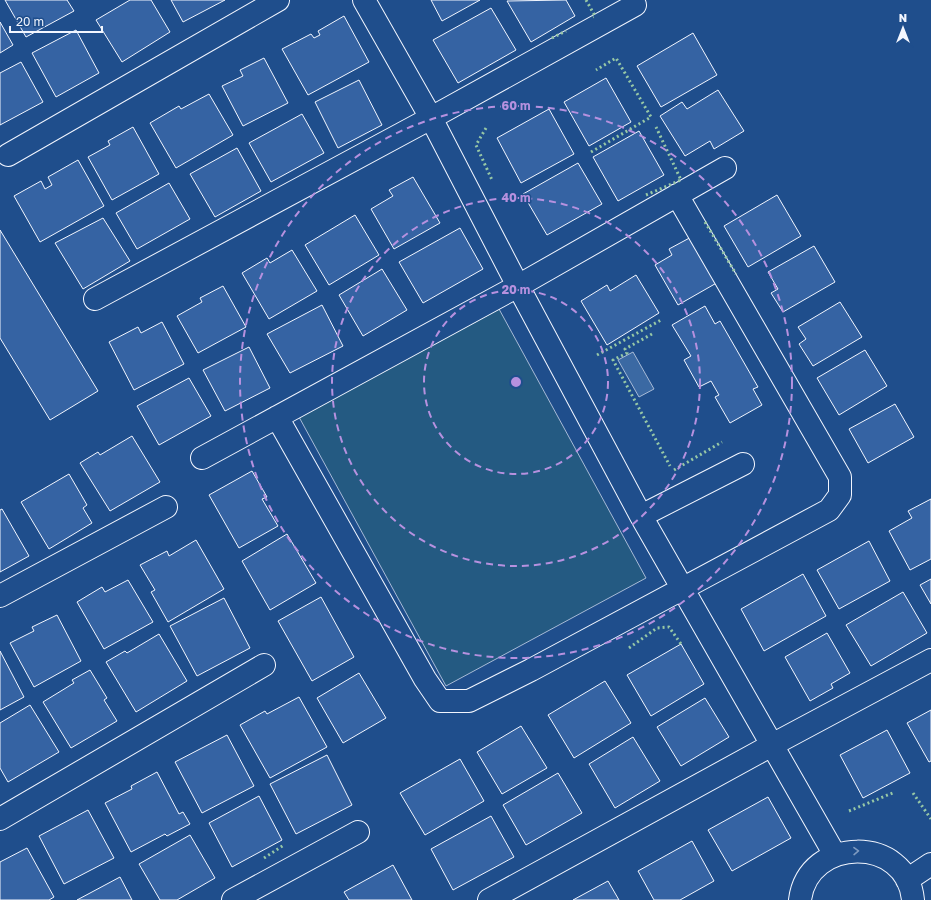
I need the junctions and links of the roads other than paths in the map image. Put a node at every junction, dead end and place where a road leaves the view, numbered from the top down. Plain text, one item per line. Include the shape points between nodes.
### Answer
1 (278, 0) edge
2 (364, 0) edge
3 (635, 5) dead end
4 (431, 118) junction
5 (8, 155) dead end
6 (725, 168) dead end
7 (677, 195) junction
8 (518, 286) junction
9 (95, 299) dead end
10 (277, 417) junction
11 (202, 458) dead end
12 (743, 464) dead end
13 (166, 507) dead end
14 (641, 516) junction
15 (683, 589) junction
16 (0, 596) edge
17 (931, 660) edge
18 (264, 664) dead end
19 (772, 745) junction
20 (0, 819) edge
21 (358, 832) dead end
22 (835, 855) junction
23 (931, 864) edge
24 (910, 890) edge
25 (233, 900) edge
26 (489, 900) edge
27 (800, 900) edge

1 - 5 street
2 - 4 street
3 - 4 street
4 - 8 street
4 - 9 street
6 - 7 street
7 - 8 street
7 - 15 street via 840,477 840,495 829,510
8 - 10 street
8 - 14 street
10 - 11 street
10 - 15 street via 424,679 440,701 469,701
12 - 14 street
13 - 16 street
14 - 15 street
15 - 19 street
17 - 19 street
18 - 20 street
19 - 22 street
19 - 26 street
21 - 25 street
22 -> 24 street via 851,851 868,851 883,857 897,866
22 - 27 street via 818,865 806,880
23 - 24 street

